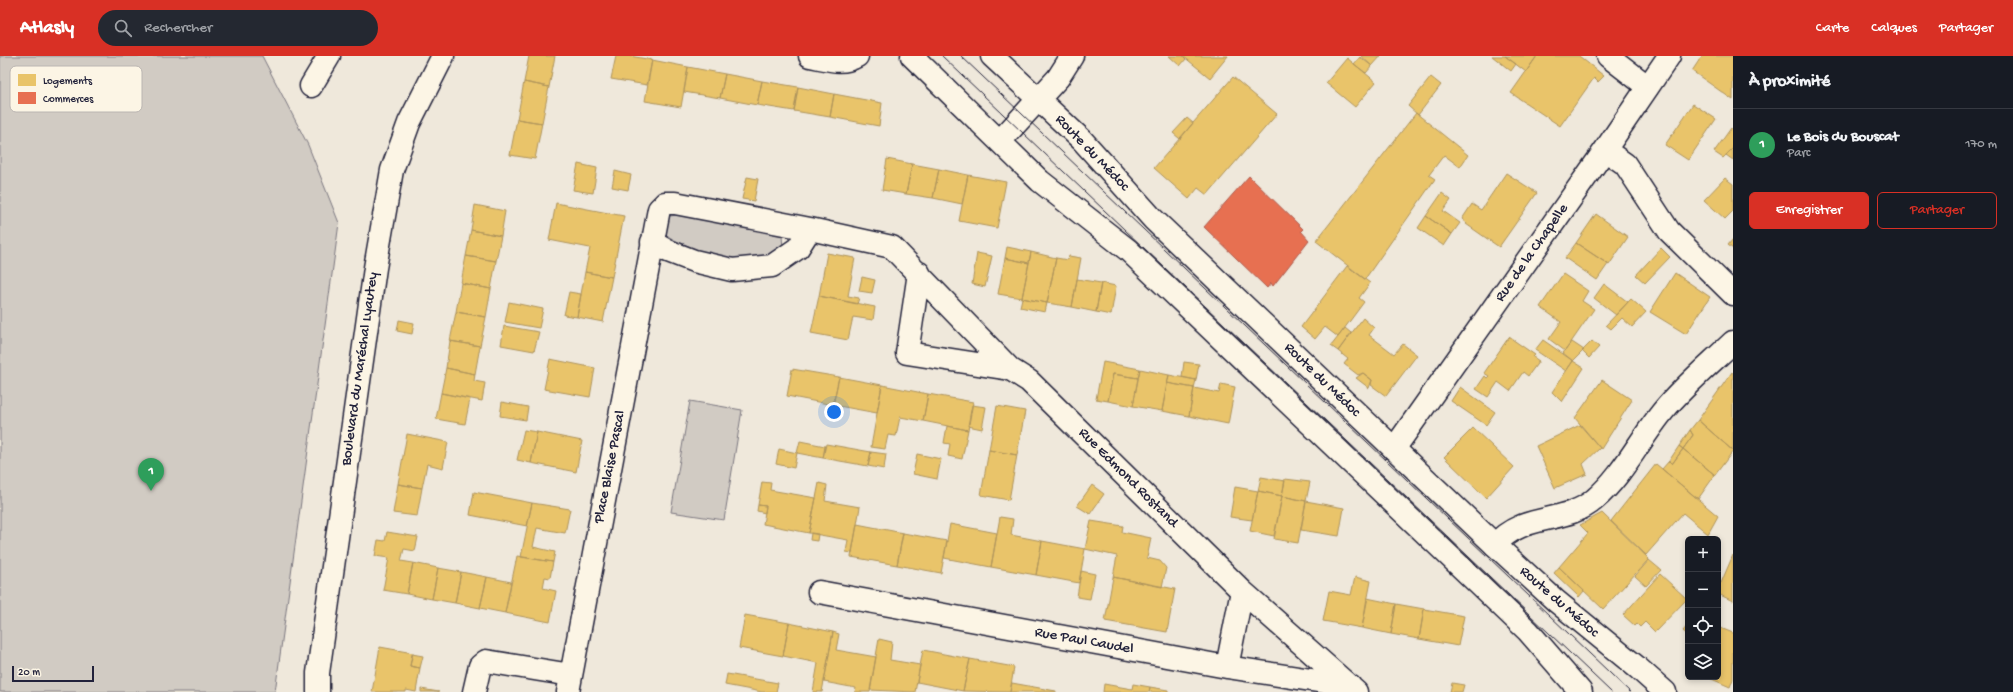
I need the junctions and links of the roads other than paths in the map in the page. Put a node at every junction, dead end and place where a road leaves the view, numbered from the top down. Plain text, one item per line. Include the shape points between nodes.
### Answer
1 (329, 56) edge
2 (443, 56) edge
3 (810, 56) edge
4 (857, 56) edge
5 (912, 56) edge
6 (992, 56) edge
7 (1072, 56) edge
8 (1608, 56) edge
9 (1669, 56) edge
10 (311, 86) dead end
11 (1648, 87) junction
12 (1039, 99) junction
13 (1000, 140) junction
14 (1605, 150) junction
15 (810, 228) junction
16 (652, 242) junction
17 (919, 273) junction
18 (1733, 294) edge
19 (1733, 342) edge
20 (1010, 369) junction
21 (1394, 449) junction
22 (1495, 545) junction
23 (1242, 591) junction
24 (819, 592) dead end
25 (1227, 667) junction
26 (570, 684) edge
27 (1353, 689) edge
28 (318, 692) edge
29 (474, 692) edge
30 (1581, 692) edge
31 (1665, 692) edge

1 - 10 street
2 - 28 street, Boulevard du Maréchal Lyautey via 409,123 392,170 372,284 318,673
3 - 4 street via 839,62
5 - 13 street
6 - 12 street, Route du Médoc
7 - 12 street via 1058,78
8 - 11 street
9 - 11 street, Rue de la Chapelle
11 - 14 street, Rue de la Chapelle
12 - 13 street
12 - 21 street, Route du Médoc via 1082,140 1153,219
13 - 30 street via 1040,181 1128,250 1528,631
14 - 18 street via 1625,164 1669,231
14 - 21 street, Rue de la Chapelle
15 - 16 street via 798,248 772,266 732,270 668,251
15 - 16 street, Place Blaise Pascal via 665,203 659,210
15 - 17 street, Rue Edmond Rostand via 892,247
16 - 26 street, Place Blaise Pascal
17 - 20 street, Rue Edmond Rostand
17 - 20 street, Rue Edmond Rostand via 907,353
19 - 22 street via 1664,410 1610,484 1594,500 1579,509 1517,527 1503,535
20 - 23 street, Rue Edmond Rostand via 1029,380
21 - 22 street, Route du Médoc
22 - 31 street, Route du Médoc via 1556,602
23 - 25 street
23 - 27 street, Rue Edmond Rostand
24 - 25 street, Rue Paul Caudel
25 - 27 street, Rue Paul Caudel
26 - 29 street via 486,661 480,666

